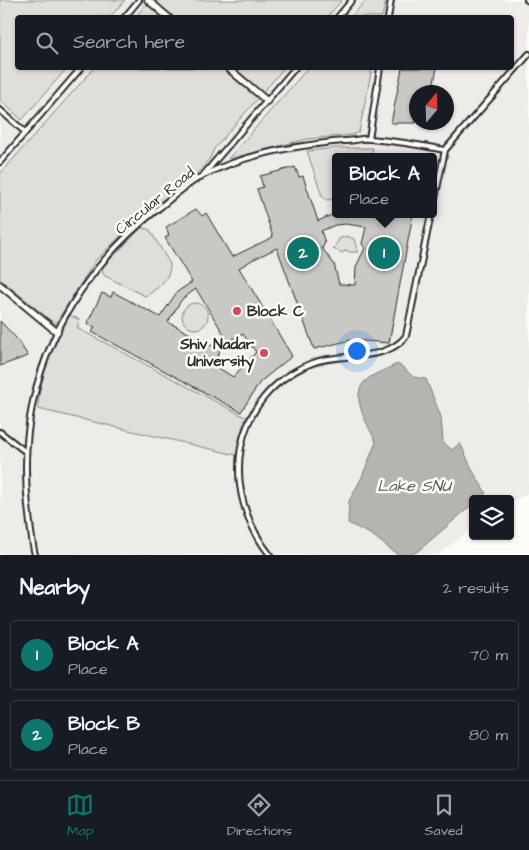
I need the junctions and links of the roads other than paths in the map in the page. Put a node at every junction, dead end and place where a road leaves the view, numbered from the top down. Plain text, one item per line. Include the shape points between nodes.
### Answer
1 (139, 0) edge
2 (148, 0) edge
3 (352, 0) edge
4 (390, 0) edge
5 (126, 15) edge
6 (166, 15) edge
7 (340, 15) edge
8 (388, 15) edge
9 (529, 54) edge
10 (79, 70) edge
11 (230, 70) edge
12 (293, 70) edge
13 (380, 70) edge
14 (267, 101) junction
15 (0, 110) edge
16 (25, 132) junction
17 (369, 138) junction
18 (445, 150) junction
19 (0, 162) edge
20 (204, 175) junction
21 (437, 189) edge
22 (431, 218) edge
23 (0, 285) edge
24 (57, 332) junction
25 (0, 432) edge
26 (26, 452) junction
27 (35, 555) edge
28 (270, 555) edge

1 - 5 lane
2 - 6 street
3 - 7 lane
4 - 8 lane
9 - 18 lane
10 - 16 lane
11 - 14 street
12 - 14 lane
13 - 17 lane
14 - 20 lane
15 - 16 lane
16 - 19 lane
17 - 18 lane, Circular Road
17 - 20 lane, Circular Road via 303,146
18 - 21 lane
20 - 24 lane, Circular Road via 146,219 99,264
22 - 28 lane via 406,336 402,342 375,353 335,356 301,368 268,392 252,414 242,444 238,475 240,493 249,524
23 - 24 street
24 - 26 lane, Circular Road via 34,394
25 - 26 lane
26 - 27 lane, Circular Road via 26,488

